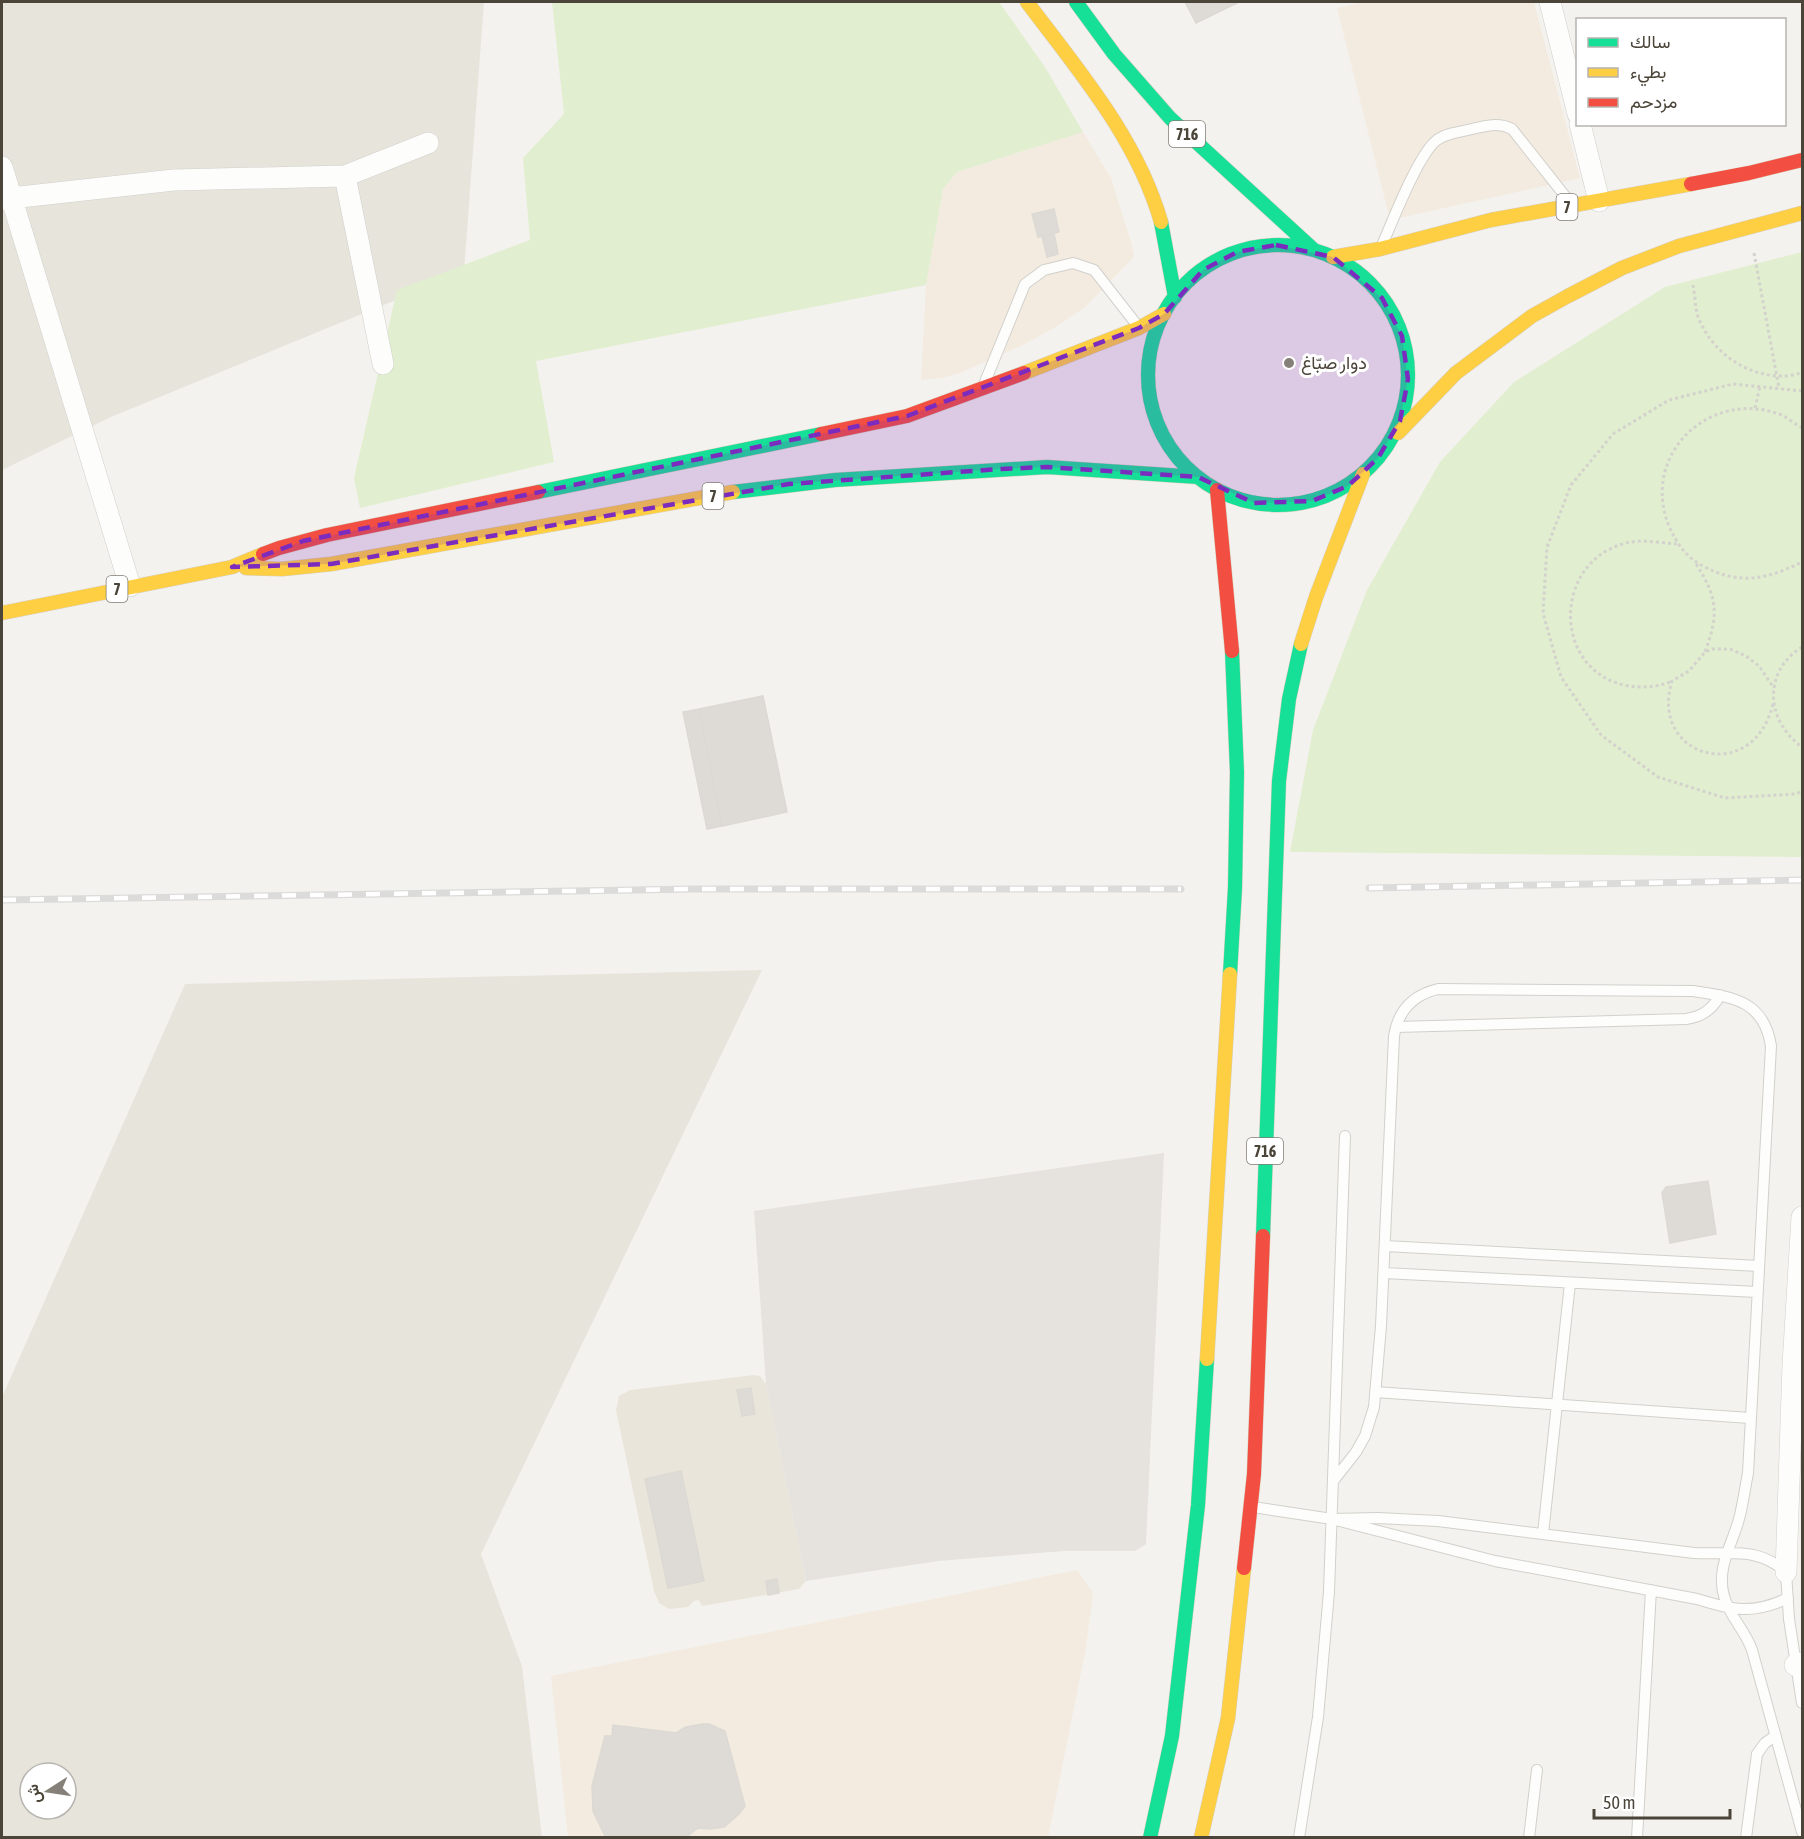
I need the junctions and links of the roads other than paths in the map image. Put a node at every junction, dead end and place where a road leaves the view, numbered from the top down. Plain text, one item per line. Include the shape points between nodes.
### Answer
1 (1027, 2) edge
2 (1076, 2) edge
3 (1550, 2) edge
4 (1576, 106) edge
5 (1580, 126) edge
6 (428, 143) dead end
7 (1803, 160) edge
8 (2, 167) edge
9 (345, 176) junction
10 (6, 199) edge
11 (1599, 201) junction
12 (1573, 206) junction
13 (1803, 213) edge
14 (1380, 249) junction
15 (1314, 250) junction
16 (1333, 257) junction
17 (1175, 297) junction
18 (1164, 314) junction
19 (1139, 328) junction
20 (383, 364) dead end
21 (982, 391) junction
22 (1391, 441) junction
23 (1363, 474) junction
24 (1198, 477) junction
25 (1217, 490) junction
26 (232, 567) junction
27 (130, 586) junction
28 (2, 613) edge
29 (1720, 995) junction
30 (1396, 1027) junction
31 (1345, 1136) dead end
32 (1803, 1217) edge
33 (1385, 1246) junction
34 (1759, 1266) junction
35 (1384, 1273) junction
36 (1570, 1283) junction
37 (1757, 1292) junction
38 (1798, 1364) edge
39 (1375, 1392) junction
40 (1558, 1404) junction
41 (1750, 1418) junction
42 (1334, 1480) junction
43 (1795, 1504) edge
44 (1250, 1507) junction
45 (1332, 1519) junction
46 (1543, 1534) junction
47 (1726, 1554) junction
48 (1786, 1572) junction
49 (1651, 1590) junction
50 (1788, 1598) junction
51 (1728, 1609) junction
52 (1799, 1664) edge
53 (1803, 1703) edge
54 (1775, 1736) junction
55 (1537, 1770) dead end
56 (1803, 1832) edge
57 (1301, 1837) edge
58 (1150, 1838) edge
59 (1201, 1838) edge
60 (1529, 1838) edge
61 (1637, 1838) edge
62 (1746, 1838) edge

1 - 17 main road via 1102,104 1143,173 1167,239
2 - 15 main road, 716 via 1114,54 1170,118
3 - 4 street
5 - 11 street
6 - 9 street
7 - 11 main road, 7
8 - 10 street
9 - 10 street via 174,180
9 - 20 street
10 - 27 street
11 - 12 main road, 7
12 - 14 main road, 7 via 1491,220
12 - 14 lane via 1512,129 1493,124 1445,135 1436,141 1422,160
13 - 22 main road, 7 via 1679,246 1622,268 1532,316 1456,374
14 - 16 main road, 7
15 - 16 main road, 7
15 - 17 main road, 7 via 1276,245 1238,252 1203,270
16 - 22 main road, 7 via 1368,281 1394,316 1402,336 1407,357 1406,400
17 - 18 main road, 7
18 - 19 main road, 7
18 - 24 main road, 7 via 1150,356 1151,401 1168,443
19 - 21 main road, 7
19 - 21 lane via 1094,270 1073,263 1044,270 1025,284
21 - 26 main road, 7 via 907,416 303,541
22 - 23 main road, 7
23 - 25 main road, 7 via 1330,495 1292,505 1254,503
23 - 44 main road, 716 via 1313,607 1285,721 1278,793
24 - 25 main road, 7
24 - 26 main road, 7 via 1047,467 789,484 331,564 282,569
25 - 58 main road via 1234,696 1235,888 1198,1505 1172,1736
26 - 27 main road, 7
27 - 28 main road, 7
29 - 30 lane via 1705,1013 1686,1019
29 - 30 lane via 1693,991 1437,989 1410,1003
29 - 34 lane via 1739,1000 1755,1011 1766,1027 1771,1046
30 - 33 lane
31 - 42 lane
32 - 38 street
33 - 34 lane
33 - 35 lane
34 - 37 lane
35 - 36 lane
35 - 39 lane
36 - 37 lane
36 - 40 lane
37 - 41 lane
38 - 43 street
39 - 40 lane
39 - 42 lane via 1365,1436
40 - 41 lane
40 - 46 lane
41 - 47 lane via 1744,1496
42 - 45 lane
43 - 48 street
44 - 45 lane
44 - 59 main road, 716 via 1228,1718
45 - 46 lane via 1428,1520
45 - 49 lane via 1495,1561
45 - 57 lane via 1323,1676
46 - 47 lane
47 - 48 lane via 1759,1555
47 - 51 lane via 1722,1586
48 - 50 lane
49 - 51 lane
49 - 61 lane
50 - 51 lane via 1765,1608
50 - 52 lane
51 - 54 lane via 1748,1638
52 - 53 lane
54 - 56 lane
54 - 62 lane via 1757,1754
55 - 60 lane

